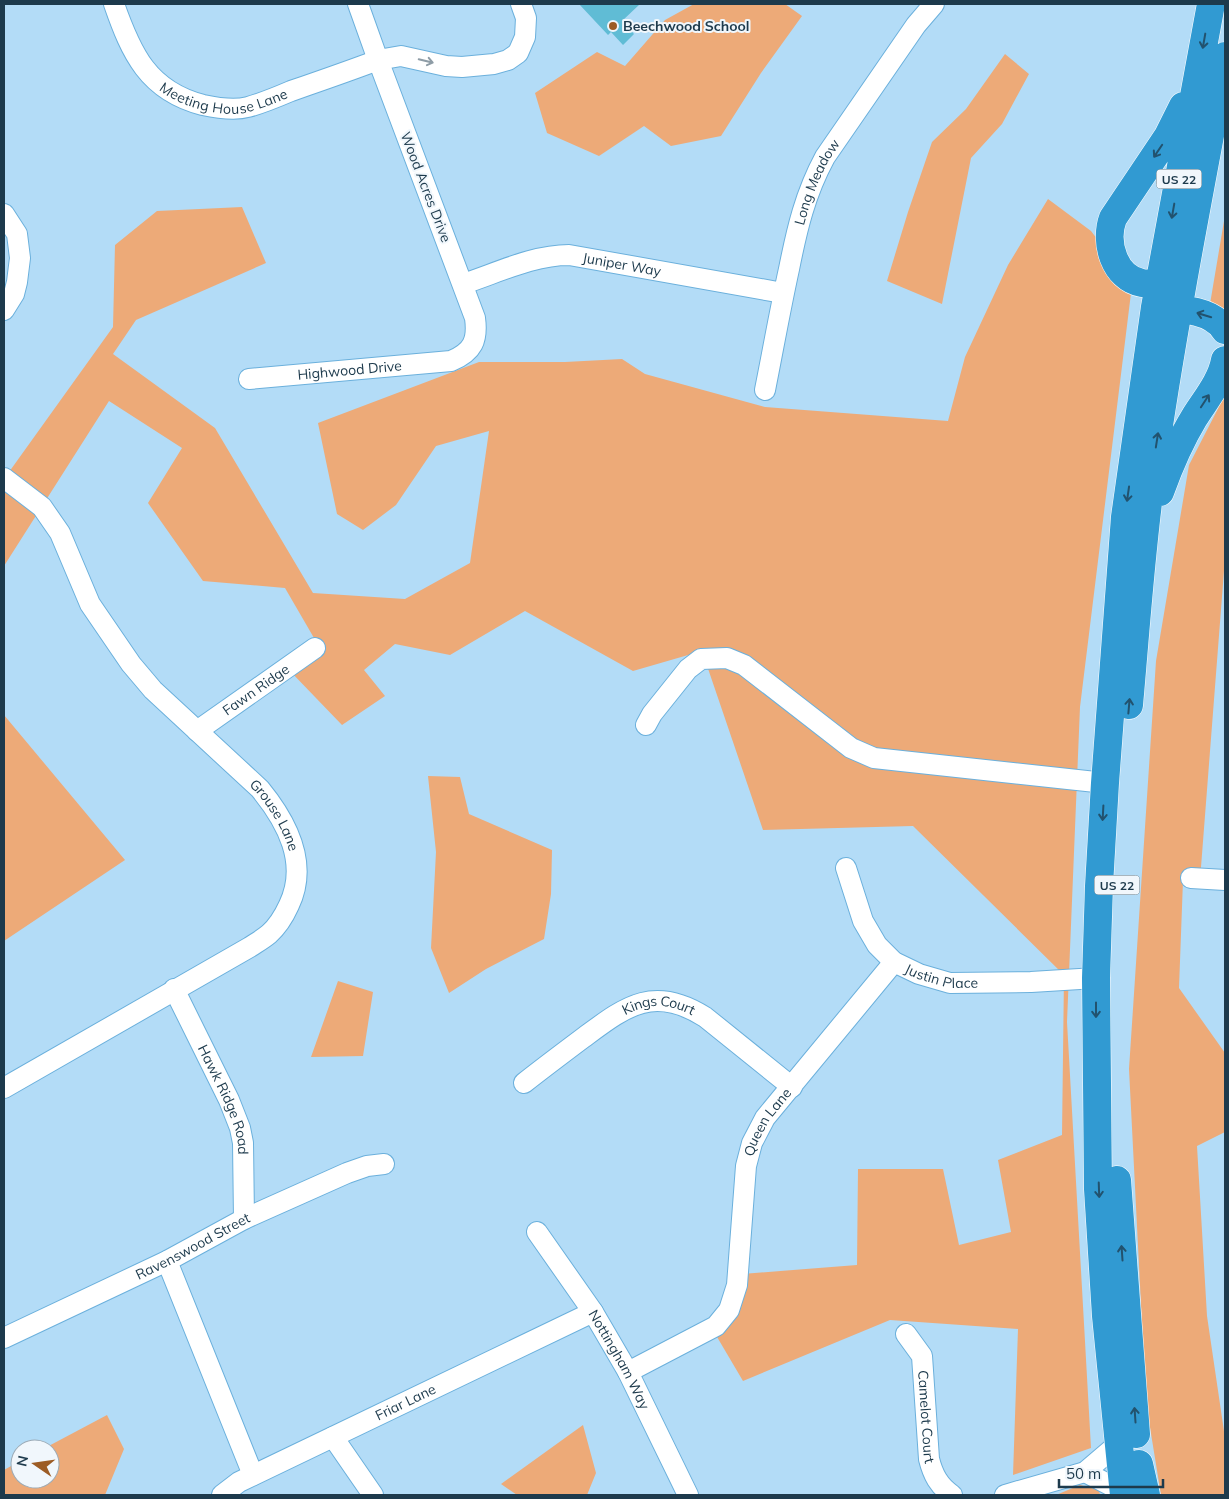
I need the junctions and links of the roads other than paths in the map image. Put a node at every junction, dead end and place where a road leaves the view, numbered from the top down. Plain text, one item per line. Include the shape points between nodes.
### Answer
1 (114, 4) edge
2 (358, 4) edge
3 (521, 4) edge
4 (934, 4) edge
5 (1211, 4) edge
6 (1225, 56) edge
7 (378, 60) junction
8 (1197, 77) junction
9 (1219, 108) edge
10 (4, 214) edge
11 (1172, 278) junction
12 (464, 284) junction
13 (783, 293) junction
14 (1167, 308) junction
15 (4, 310) edge
16 (1225, 330) edge
17 (1225, 360) edge
18 (451, 361) joint
19 (249, 379) dead end
20 (765, 390) dead end
21 (4, 478) edge
22 (1144, 541) junction
23 (315, 648) dead end
24 (646, 725) dead end
25 (197, 731) junction
26 (1105, 782) junction
27 (846, 868) dead end
28 (1191, 878) dead end
29 (1225, 880) edge
30 (894, 962) junction
31 (1096, 978) junction
32 (174, 989) junction
33 (524, 1083) dead end
34 (792, 1087) junction
35 (4, 1088) edge
36 (384, 1164) dead end
37 (244, 1219) junction
38 (537, 1232) dead end
39 (167, 1260) junction
40 (593, 1312) junction
41 (906, 1334) dead end
42 (4, 1338) edge
43 (628, 1372) junction
44 (333, 1437) junction
45 (1119, 1443) junction
46 (1085, 1472) junction
47 (253, 1475) junction
48 (1134, 1494) edge
49 (222, 1495) edge
50 (373, 1495) edge
51 (688, 1495) edge
52 (952, 1495) edge
53 (1005, 1495) edge

1 - 7 street, Meeting House Lane via 129,45 149,74 178,95 211,107 247,108
2 - 7 street, Wood Acres Drive
7 -> 3 street, Meeting House Lane via 401,56 462,67 508,60 518,53 525,37 526,18
4 - 13 street, Long Meadow via 836,141 813,179
5 -> 8 highway, US 22
6 - 9 highway, US 22
7 - 12 street, Wood Acres Drive
8 -> 11 highway, US 22
8 -> 11 highway via 1168,136 1110,226 1109,244 1116,264 1134,281 1145,284
9 - 11 highway, US 22
10 - 15 street via 17,234 20,258 14,294
11 - 14 highway, US 22
12 - 13 street, Juniper Way via 539,258 569,255
12 - 18 street, Wood Acres Drive via 477,331 467,353
13 - 20 street, Long Meadow
16 -> 14 highway via 1209,316
22 -> 14 highway, US 22
14 -> 26 highway, US 22 via 1125,516
22 -> 17 highway via 1171,463 1193,419 1214,387
18 - 19 street, Highwood Drive
21 - 25 street, Grouse Lane via 42,507 60,533 90,604 131,664 153,690
48 -> 22 highway, US 22 via 1139,1464 1115,1157 1114,979 1123,782
23 - 25 street, Fawn Ridge
24 - 26 street via 688,669 701,659 727,658 744,665 851,748 874,758
25 - 32 street, Grouse Lane via 275,807 296,853 297,878 293,898 285,914 268,935
26 -> 31 highway, US 22
27 - 30 street, Justin Place via 863,920 877,945
28 - 29 street
30 - 31 street, Justin Place via 950,983
30 - 34 street, Queen Lane
31 -> 45 highway, US 22 via 1098,1189
32 - 35 street, Grouse Lane
32 - 37 street, Hawk Ridge Road via 240,1128
33 - 34 street, Kings Court via 614,1015 631,1006 661,1001 691,1008 705,1017
34 - 43 street, Queen Lane via 765,1118 752,1143 746,1166 736,1285 729,1310 716,1326
36 - 37 street, Ravenswood Street via 347,1173
37 - 39 street, Ravenswood Street
38 - 40 street, Nottingham Way
39 - 42 street, Ravenswood Street
39 - 47 street
40 - 43 street, Nottingham Way
40 - 44 street, Friar Lane
41 - 52 street, Camelot Court via 922,1356 929,1460 933,1474
43 - 51 street, Nottingham Way
44 - 47 street, Friar Lane
44 - 50 street
45 - 46 street
45 - 48 highway, US 22
46 - 48 street
46 - 53 street
47 - 49 street, Friar Lane

